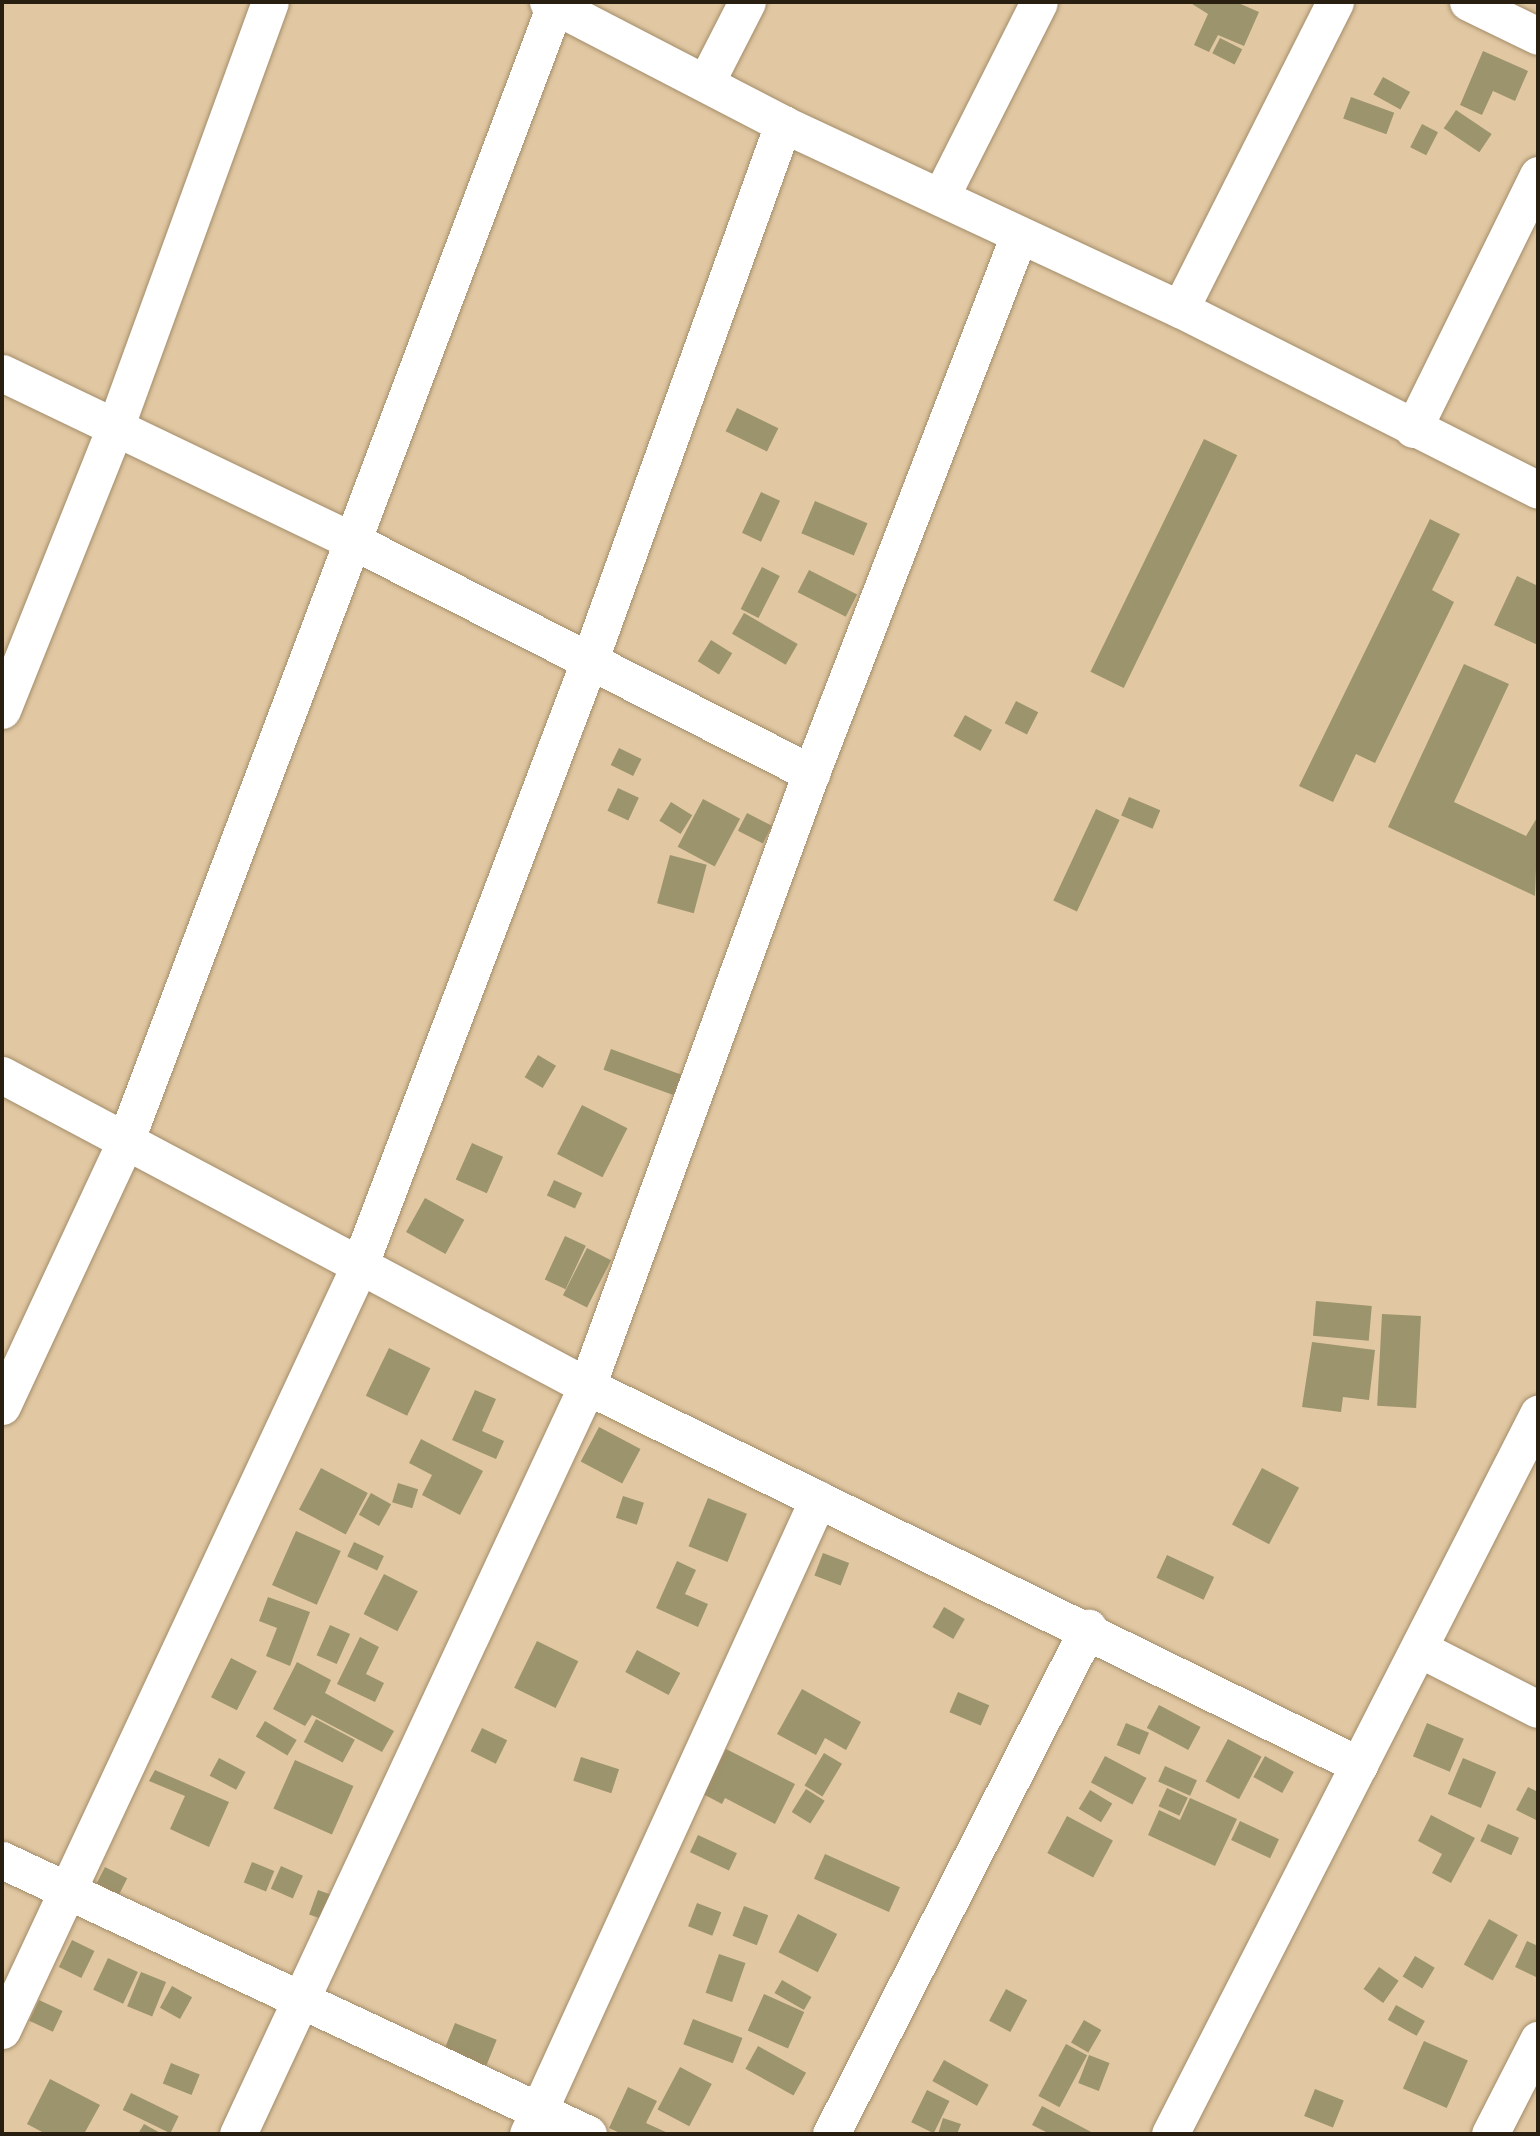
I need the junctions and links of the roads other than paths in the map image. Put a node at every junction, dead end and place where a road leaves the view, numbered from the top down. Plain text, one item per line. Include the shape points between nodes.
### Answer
1 (270, 2) edge
2 (747, 2) edge
3 (1039, 2) edge
4 (1335, 2) edge
5 (1468, 2) edge
6 (551, 3) edge
7 (1538, 36) edge
8 (706, 82) junction
9 (783, 124) junction
10 (1538, 175) edge
11 (941, 196) junction
12 (1019, 235) junction
13 (1180, 309) junction
14 (2, 373) edge
15 (116, 425) junction
16 (1413, 429) junction
17 (1538, 490) edge
18 (351, 540) junction
19 (590, 659) junction
20 (2, 710) edge
21 (811, 773) junction
22 (2, 1075) edge
23 (125, 1142) junction
24 (358, 1269) junction
25 (587, 1386) junction
26 (2, 1406) edge
27 (1538, 1415) edge
28 (818, 1499) junction
29 (1088, 1628) junction
30 (1420, 1649) junction
31 (1538, 1709) edge
32 (1359, 1765) junction
33 (2, 1860) edge
34 (66, 1891) junction
35 (301, 2002) junction
36 (2, 2030) edge
37 (1538, 2040) edge
38 (533, 2123) edge
39 (238, 2134) edge
40 (588, 2134) edge
41 (831, 2134) edge
42 (1170, 2134) edge
43 (1490, 2134) edge

1 - 15 street
2 - 8 street
3 - 11 street
4 - 13 street
5 - 7 street
6 - 8 street
6 - 18 street
8 - 9 street
9 - 11 street
9 - 19 street
10 - 16 street
11 - 12 street
12 - 13 street
12 - 21 street
13 - 16 street
14 - 15 street
15 - 18 street
15 - 20 street
16 - 17 street
18 - 19 street
18 - 23 street
19 - 21 street
19 - 24 street
21 - 25 street
22 - 23 street
23 - 24 street
23 - 26 street
24 - 25 street
24 - 34 street
25 - 28 street
25 - 35 street
27 - 30 street
28 - 29 street
28 - 38 street
29 - 32 street
29 - 41 street
30 - 31 street
30 - 32 street
32 - 42 street
33 - 34 street
34 - 35 street
34 - 36 street
35 - 38 street
35 - 39 street
37 - 43 street
38 - 40 street

